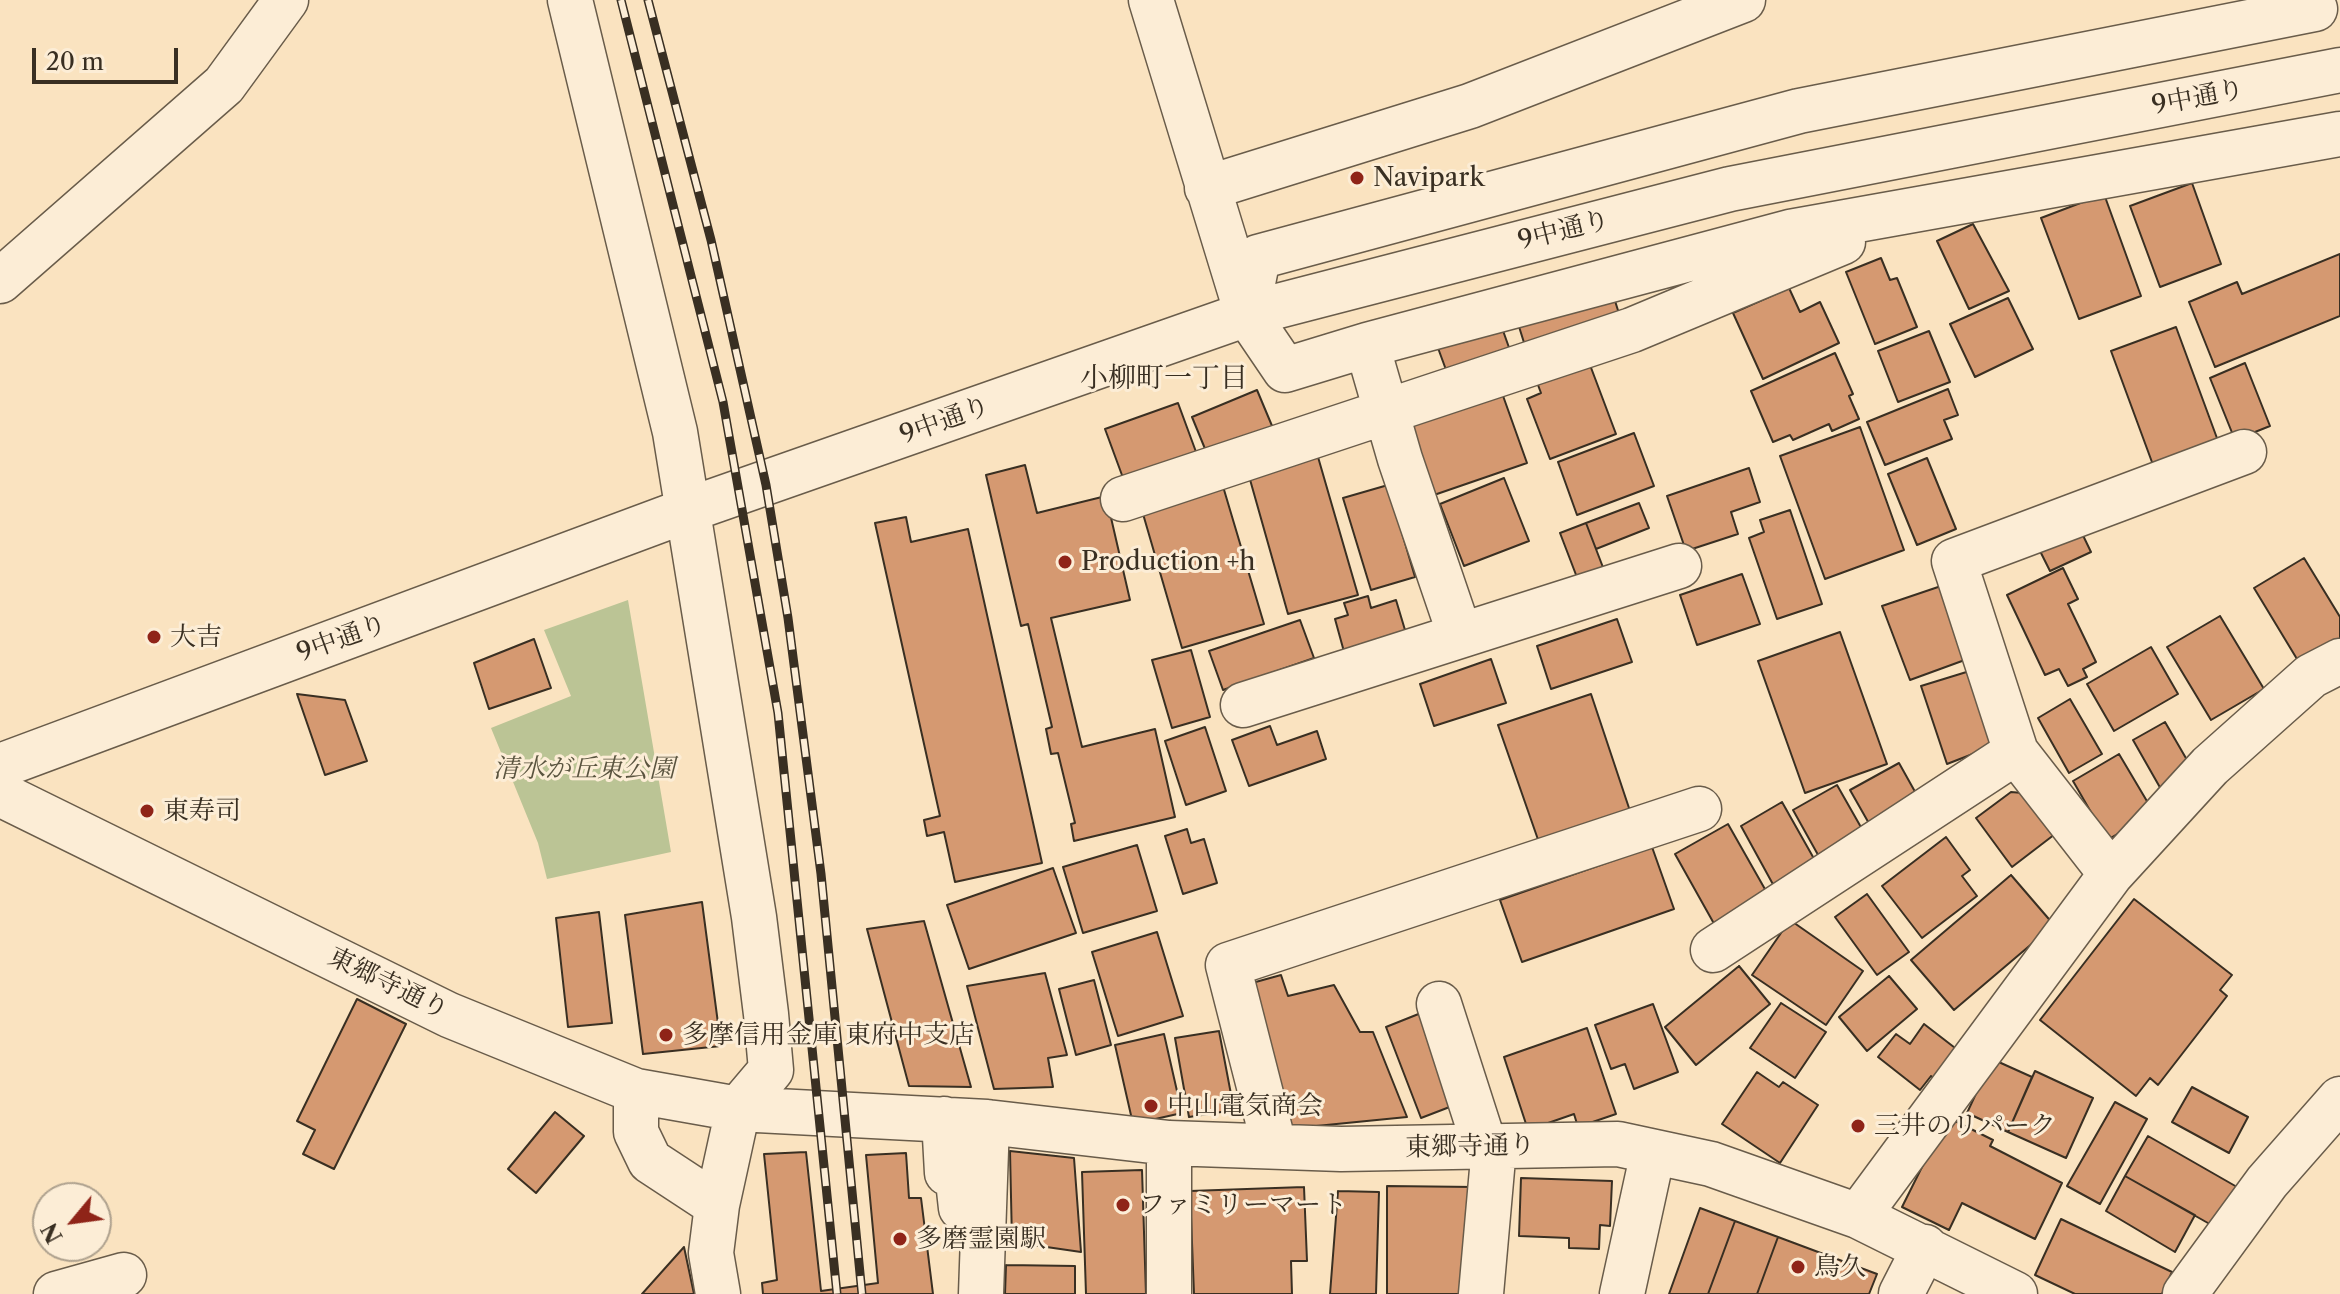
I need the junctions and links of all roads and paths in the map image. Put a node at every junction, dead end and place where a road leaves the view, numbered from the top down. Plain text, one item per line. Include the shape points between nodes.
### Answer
1 (286, 0) edge
2 (570, 0) edge
3 (1151, 0) edge
4 (1743, 0) edge
5 (2321, 16) edge
6 (2340, 70) edge
7 (2340, 134) edge
8 (1207, 188) junction
9 (1923, 209) junction
10 (0, 281) edge
11 (1247, 314) junction
12 (1367, 345) junction
13 (1387, 414) junction
14 (2244, 452) dead end
15 (1123, 499) dead end
16 (685, 511) junction
17 (1679, 566) dead end
18 (1460, 635) junction
19 (2340, 661) edge
20 (1243, 705) dead end
21 (2016, 752) junction
22 (0, 766) edge
23 (0, 794) edge
24 (1699, 809) dead end
25 (2111, 874) junction
26 (1713, 950) dead end
27 (1439, 1004) dead end
28 (636, 1091) junction
29 (2340, 1099) edge
30 (738, 1109) junction
31 (944, 1119) junction
32 (987, 1122) junction
33 (1169, 1143) junction
34 (1274, 1145) junction
35 (1490, 1147) junction
36 (1653, 1152) junction
37 (948, 1197) dead end
38 (717, 1205) junction
39 (1858, 1216) junction
40 (1925, 1247) junction
41 (124, 1275) dead end
42 (56, 1294) edge
43 (718, 1294) edge
44 (981, 1294) edge
45 (1169, 1294) edge
46 (1481, 1294) edge
47 (1622, 1294) edge
48 (1901, 1294) edge
49 (2015, 1294) edge
50 (2185, 1294) edge

1 - 10 street via 224,85
2 - 16 street via 675,432
3 - 8 street
4 - 8 street via 1470,106
5 - 11 street via 1799,111 1258,257
6 - 11 street, 9中通り via 1730,189
7 - 9 street
8 - 11 street
9 - 12 street via 1790,232
9 - 13 street via 1632,330
11 - 12 street via 1285,370
11 - 16 street, 9中通り
12 - 13 street
13 - 15 street
13 - 18 street
14 - 21 street via 1954,561
16 - 22 street, 9中通り
16 - 30 street via 716,679 771,1070
17 - 18 street
18 - 20 street
19 - 25 street via 2311,676 2210,766
21 - 25 street
21 - 26 street
23 - 28 street, 東郷寺通り via 449,1015
24 - 34 street via 1228,965
25 - 39 street
27 - 35 street
28 - 30 street, 東郷寺通り
28 - 38 street via 636,1132 650,1161
29 - 50 street via 2267,1182
30 - 31 street, 東郷寺通り
30 - 38 street
31 - 32 street, 東郷寺通り
31 - 37 street
32 - 33 street, 東郷寺通り
32 - 44 street
33 - 34 street, 東郷寺通り
33 - 45 street
34 - 35 street, 東郷寺通り
35 - 36 street, 東郷寺通り via 1618,1144
35 - 46 street
36 - 39 street, 東郷寺通り via 1711,1164
36 - 47 street
38 - 43 street via 711,1253
39 - 40 street, 東郷寺通り
40 - 48 street
40 - 49 street, 東郷寺通り
41 - 42 street

